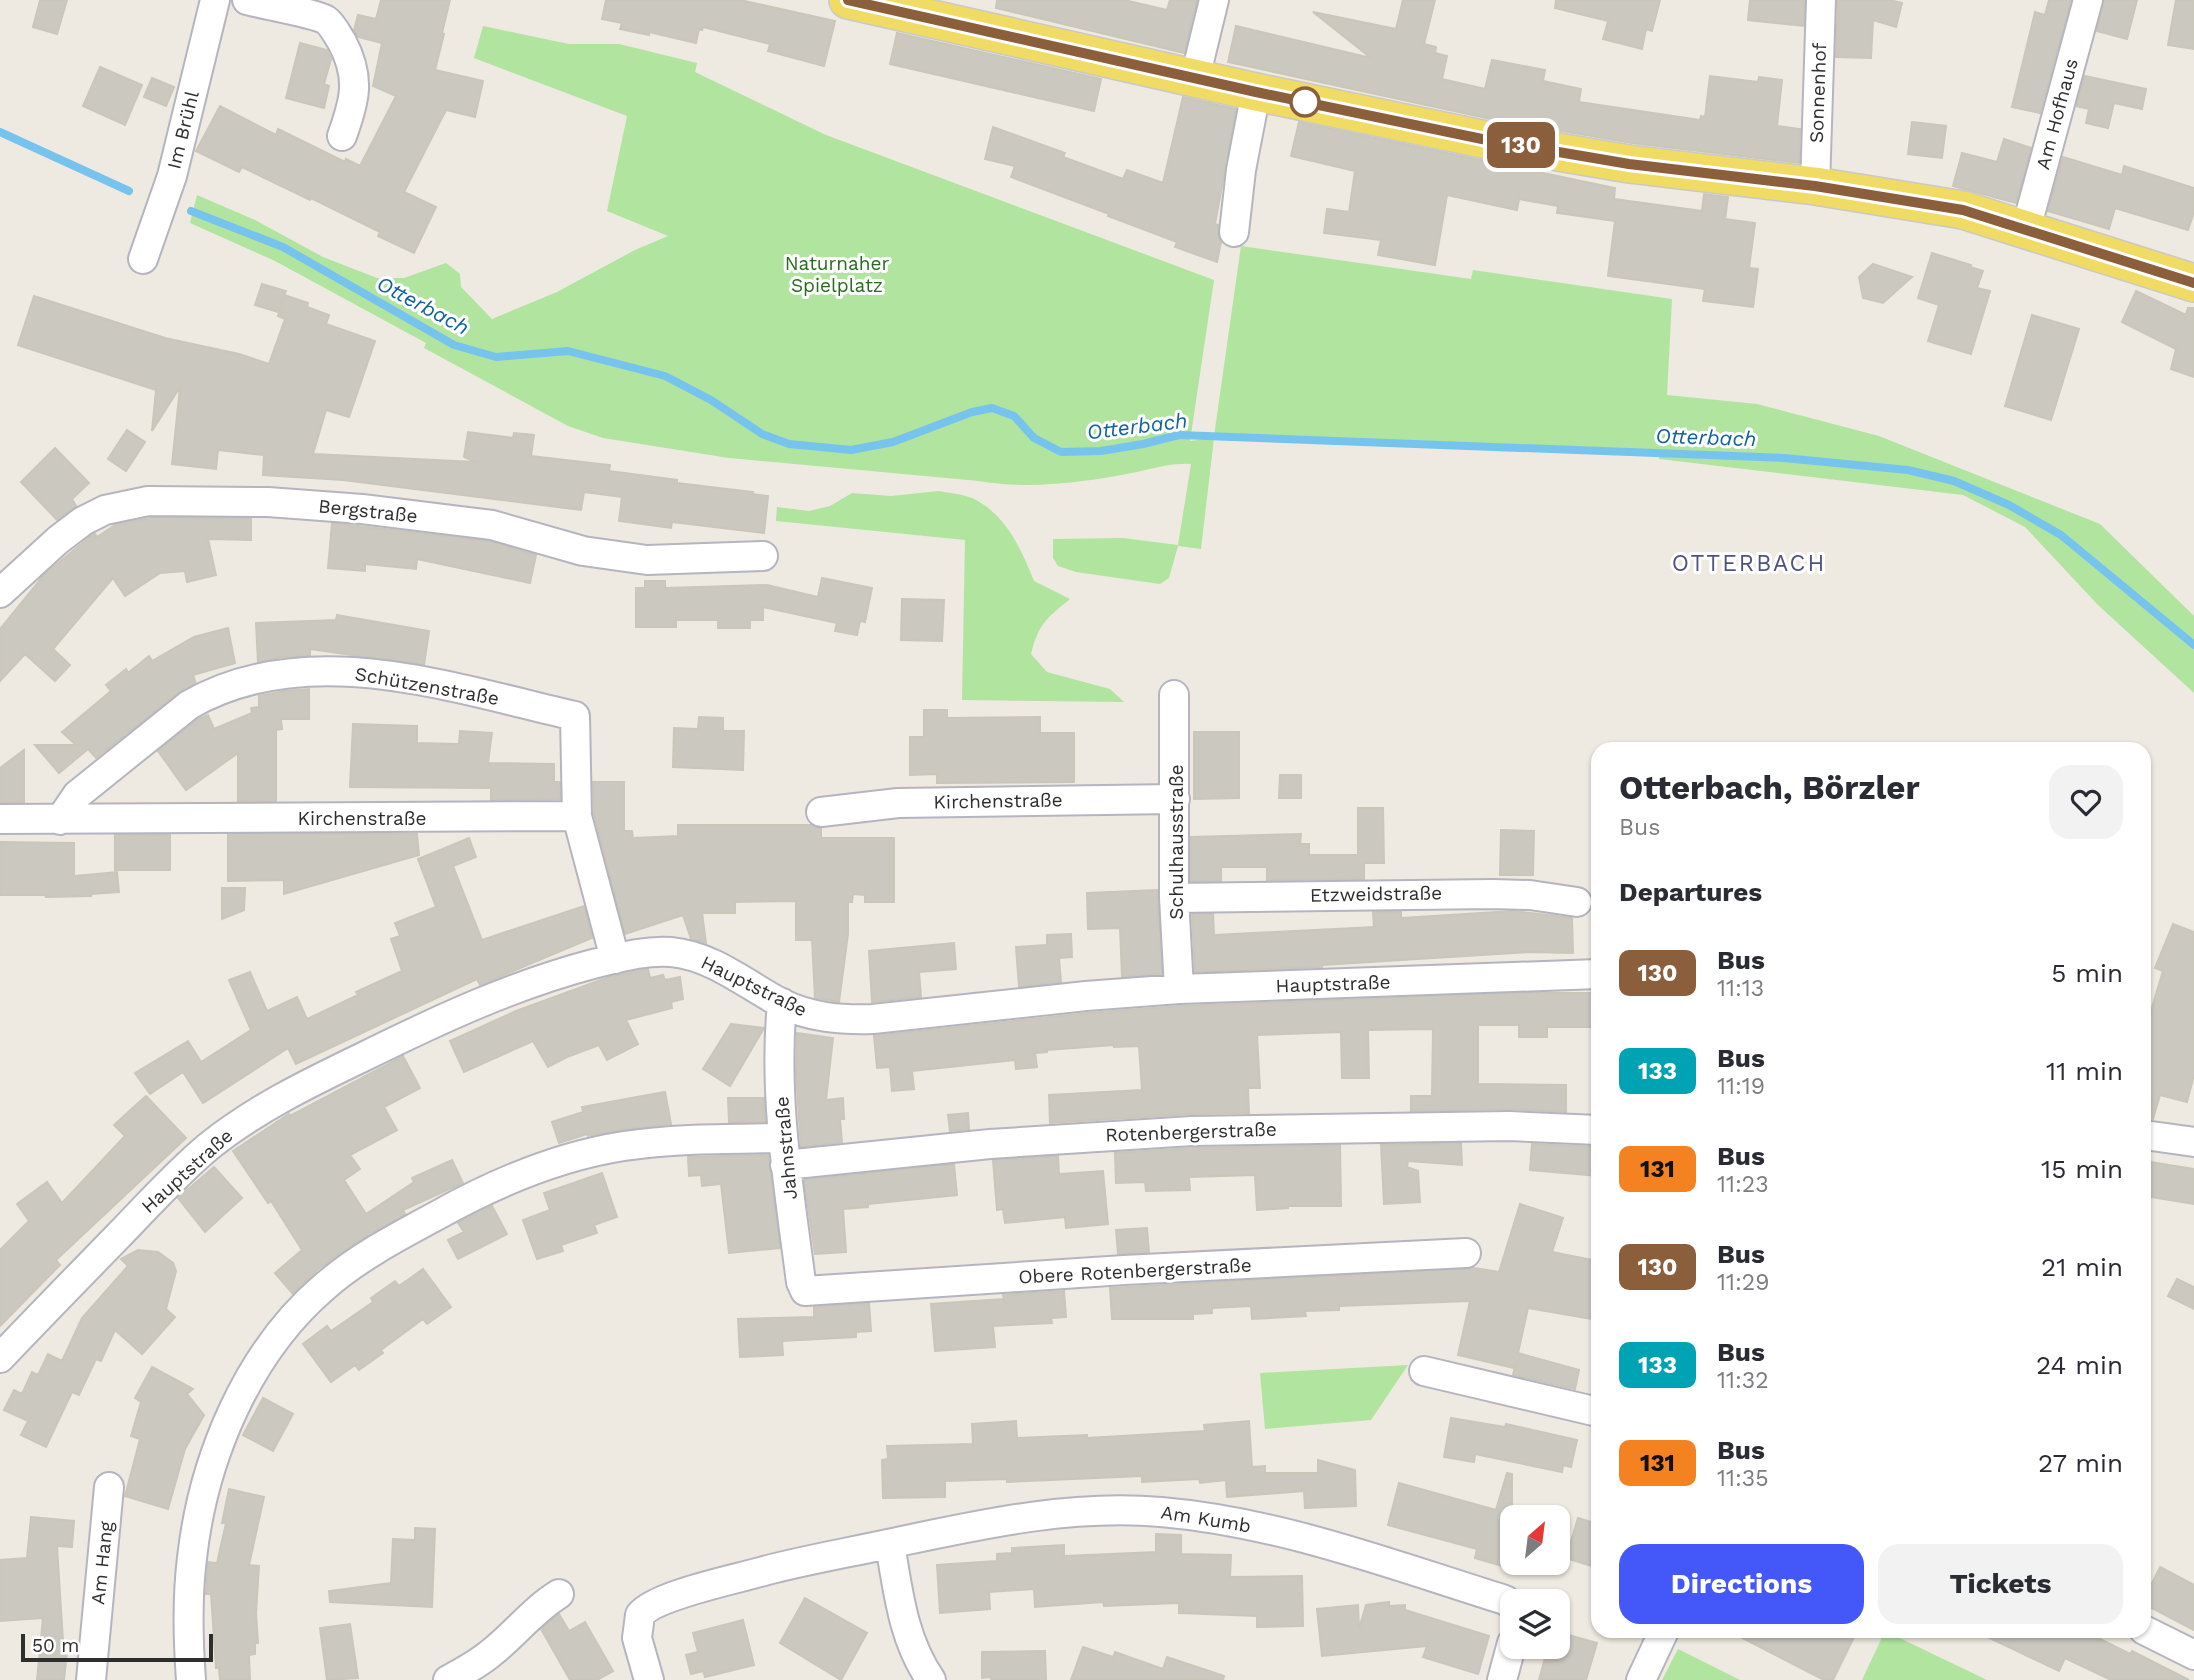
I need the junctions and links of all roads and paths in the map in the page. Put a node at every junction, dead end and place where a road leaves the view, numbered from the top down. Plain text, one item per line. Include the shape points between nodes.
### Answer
1 (215, 0) edge
2 (247, 0) edge
3 (848, 0) edge
4 (1214, 0) edge
5 (1821, 0) edge
6 (2088, 0) edge
7 (889, 5) edge
8 (1195, 78) junction
9 (1256, 92) junction
10 (342, 136) dead end
11 (1815, 186) junction
12 (2026, 229) junction
13 (1234, 233) dead end
14 (143, 259) dead end
15 (2194, 283) edge
16 (763, 556) dead end
17 (0, 593) edge
18 (1174, 695) dead end
19 (1175, 799) junction
20 (821, 812) dead end
21 (577, 816) junction
22 (0, 819) edge
23 (60, 820) junction
24 (1174, 898) junction
25 (1577, 902) dead end
26 (615, 959) junction
27 (1591, 974) edge
28 (1179, 989) junction
29 (782, 1003) junction
30 (1591, 1130) edge
31 (2151, 1136) edge
32 (2194, 1142) edge
33 (784, 1151) junction
34 (1466, 1253) dead end
35 (805, 1291) joint
36 (0, 1358) edge
37 (1424, 1371) dead end
38 (1591, 1410) edge
39 (109, 1488) dead end
40 (890, 1544) junction
41 (559, 1594) dead end
42 (1500, 1598) edge
43 (2151, 1634) edge
44 (1661, 1638) edge
45 (2194, 1655) edge
46 (1508, 1659) edge
47 (91, 1680) edge
48 (191, 1680) edge
49 (448, 1680) edge
50 (649, 1680) edge
51 (931, 1680) edge
52 (1502, 1680) edge
53 (1641, 1680) edge

1 - 14 street, Im Brühl via 172,176
2 - 10 street via 326,20 338,36 355,81 354,104
3 - 7 main road
4 - 8 street
5 - 11 street, Sonnenhof
6 - 12 street, Am Hofhaus
7 - 8 main road
8 - 9 main road
9 - 11 main road via 1629,164
9 - 13 street
11 - 12 main road via 1963,210
12 - 15 main road
16 - 17 street, Bergstraße via 647,560 583,551 492,525 362,509 148,501 105,510 83,522
18 - 19 street, Schulhausstraße
19 - 20 street, Kirchenstraße via 898,803
19 - 24 street, Schulhausstraße
21 - 23 street, Kirchenstraße
21 - 23 street, Schützenstraße via 575,716 428,682 337,671 269,677 207,694 77,795
21 - 26 street
22 - 23 street, Kirchenstraße
24 - 25 street, Etzweidstraße via 1493,894
24 - 28 street, Schulhausstraße
26 - 29 street, Hauptstraße via 669,952 691,956
26 - 36 street, Hauptstraße via 520,986 425,1027 320,1077 238,1125 164,1188
27 - 28 street, Hauptstraße
28 - 29 street, Hauptstraße via 873,1019 844,1020
29 - 33 street, Jahnstraße via 779,1045
30 - 33 street, Rotenbergerstraße via 1510,1126 1192,1130 990,1144
31 - 32 street
33 - 35 street, Jahnstraße
33 - 48 street, Rotenbergerstraße via 700,1140 622,1146 586,1154 497,1186 410,1230 344,1271 314,1297 265,1355 221,1439 192,1558
34 - 35 street, Obere Rotenbergerstraße
37 - 38 street
39 - 47 street, Am Hang
40 - 42 street, Am Kumb via 980,1524 1074,1512 1161,1512 1269,1530
40 - 50 street, Am Kumb via 781,1567 652,1605 640,1615 637,1627
40 - 51 street via 908,1633
41 - 49 street via 493,1651
43 - 45 street
44 - 53 street
46 - 52 street

